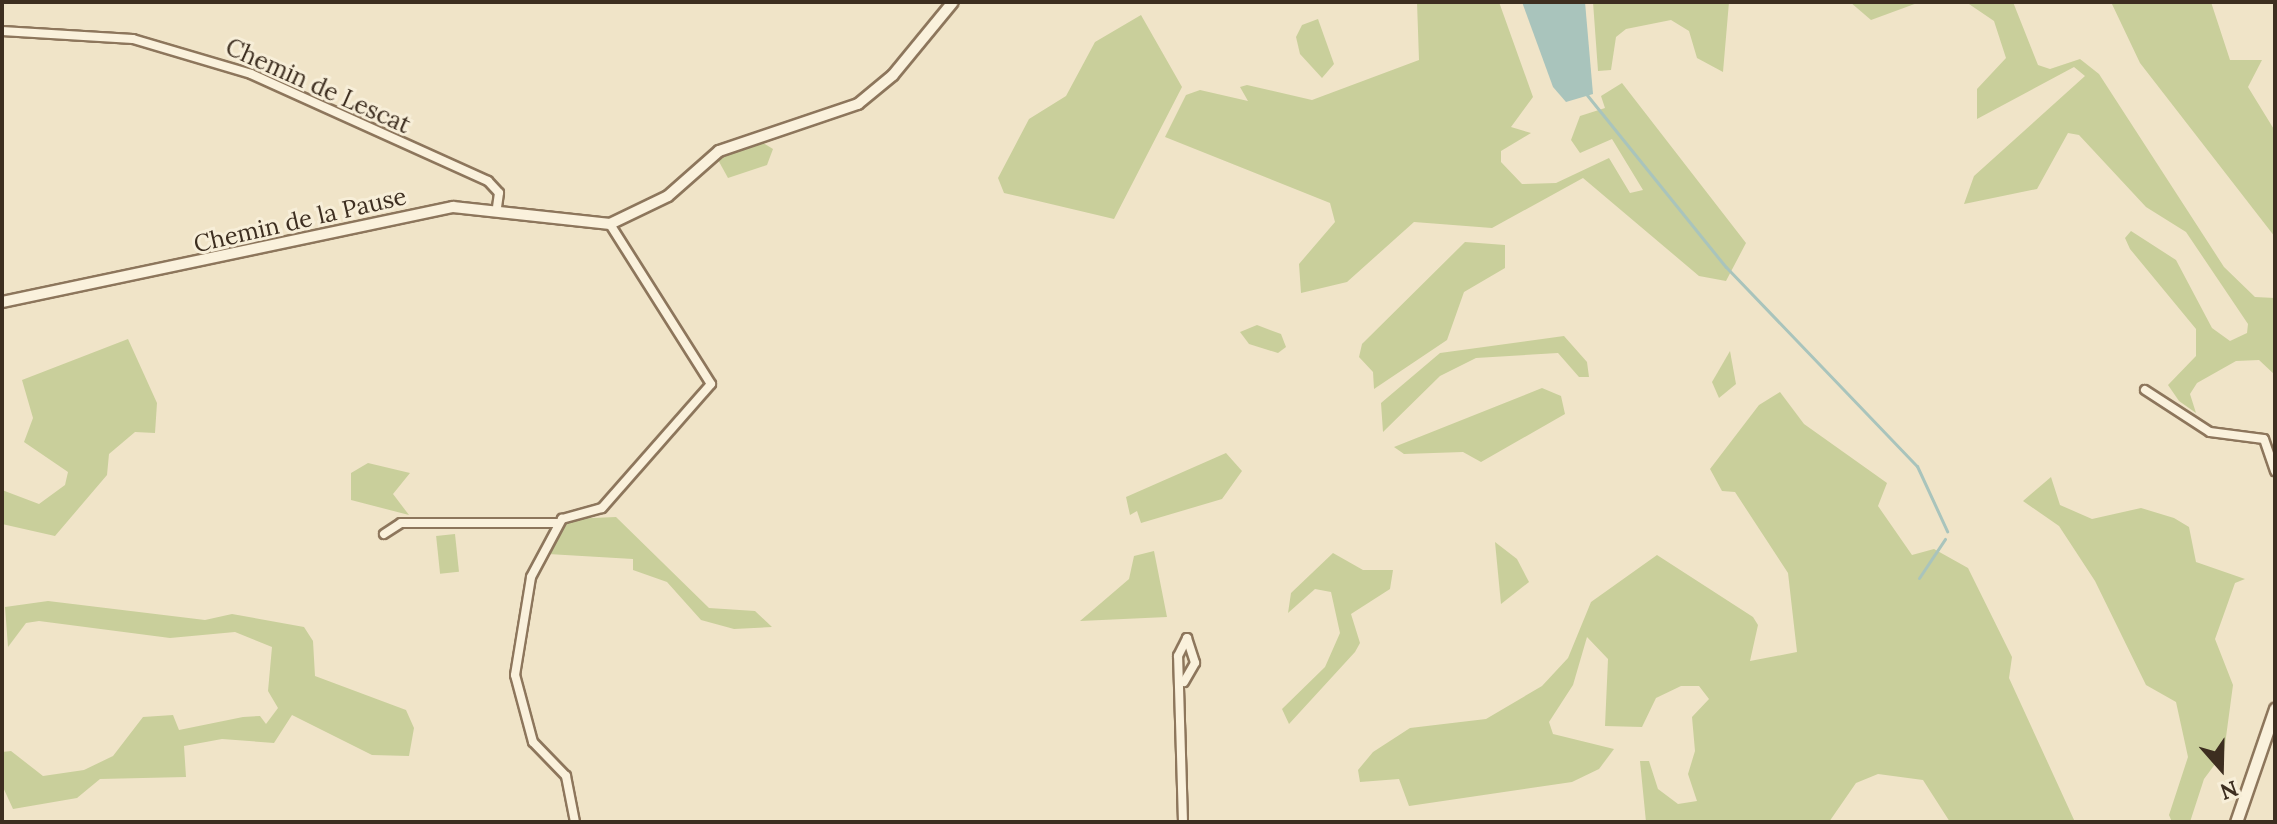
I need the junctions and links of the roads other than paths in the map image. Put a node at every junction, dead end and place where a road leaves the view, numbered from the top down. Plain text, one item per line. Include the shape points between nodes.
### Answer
1 (953, 2) edge
2 (2, 31) edge
3 (497, 207) junction
4 (610, 224) junction
5 (2, 302) edge
6 (2145, 390) dead end
7 (2275, 471) edge
8 (559, 523) junction
9 (384, 534) dead end
10 (1184, 682) junction
11 (2275, 709) edge
12 (575, 822) edge
13 (1183, 822) edge
14 (2236, 822) edge

1 - 4 street via 893,75 858,104 719,151 668,196
2 - 3 street, Chemin de Lescat via 133,39 251,74 488,181 499,193
3 - 4 street, Chemin de la Pause
3 - 5 street, Chemin de la Pause via 432,211
4 - 8 street via 711,384 602,508
6 - 7 street via 2210,432 2264,439
8 - 9 street via 401,523
8 - 12 street via 531,577 515,675 533,742 566,776
10 - 10 street via 1195,663 1187,638 1178,645
10 - 13 street
11 - 14 main road

